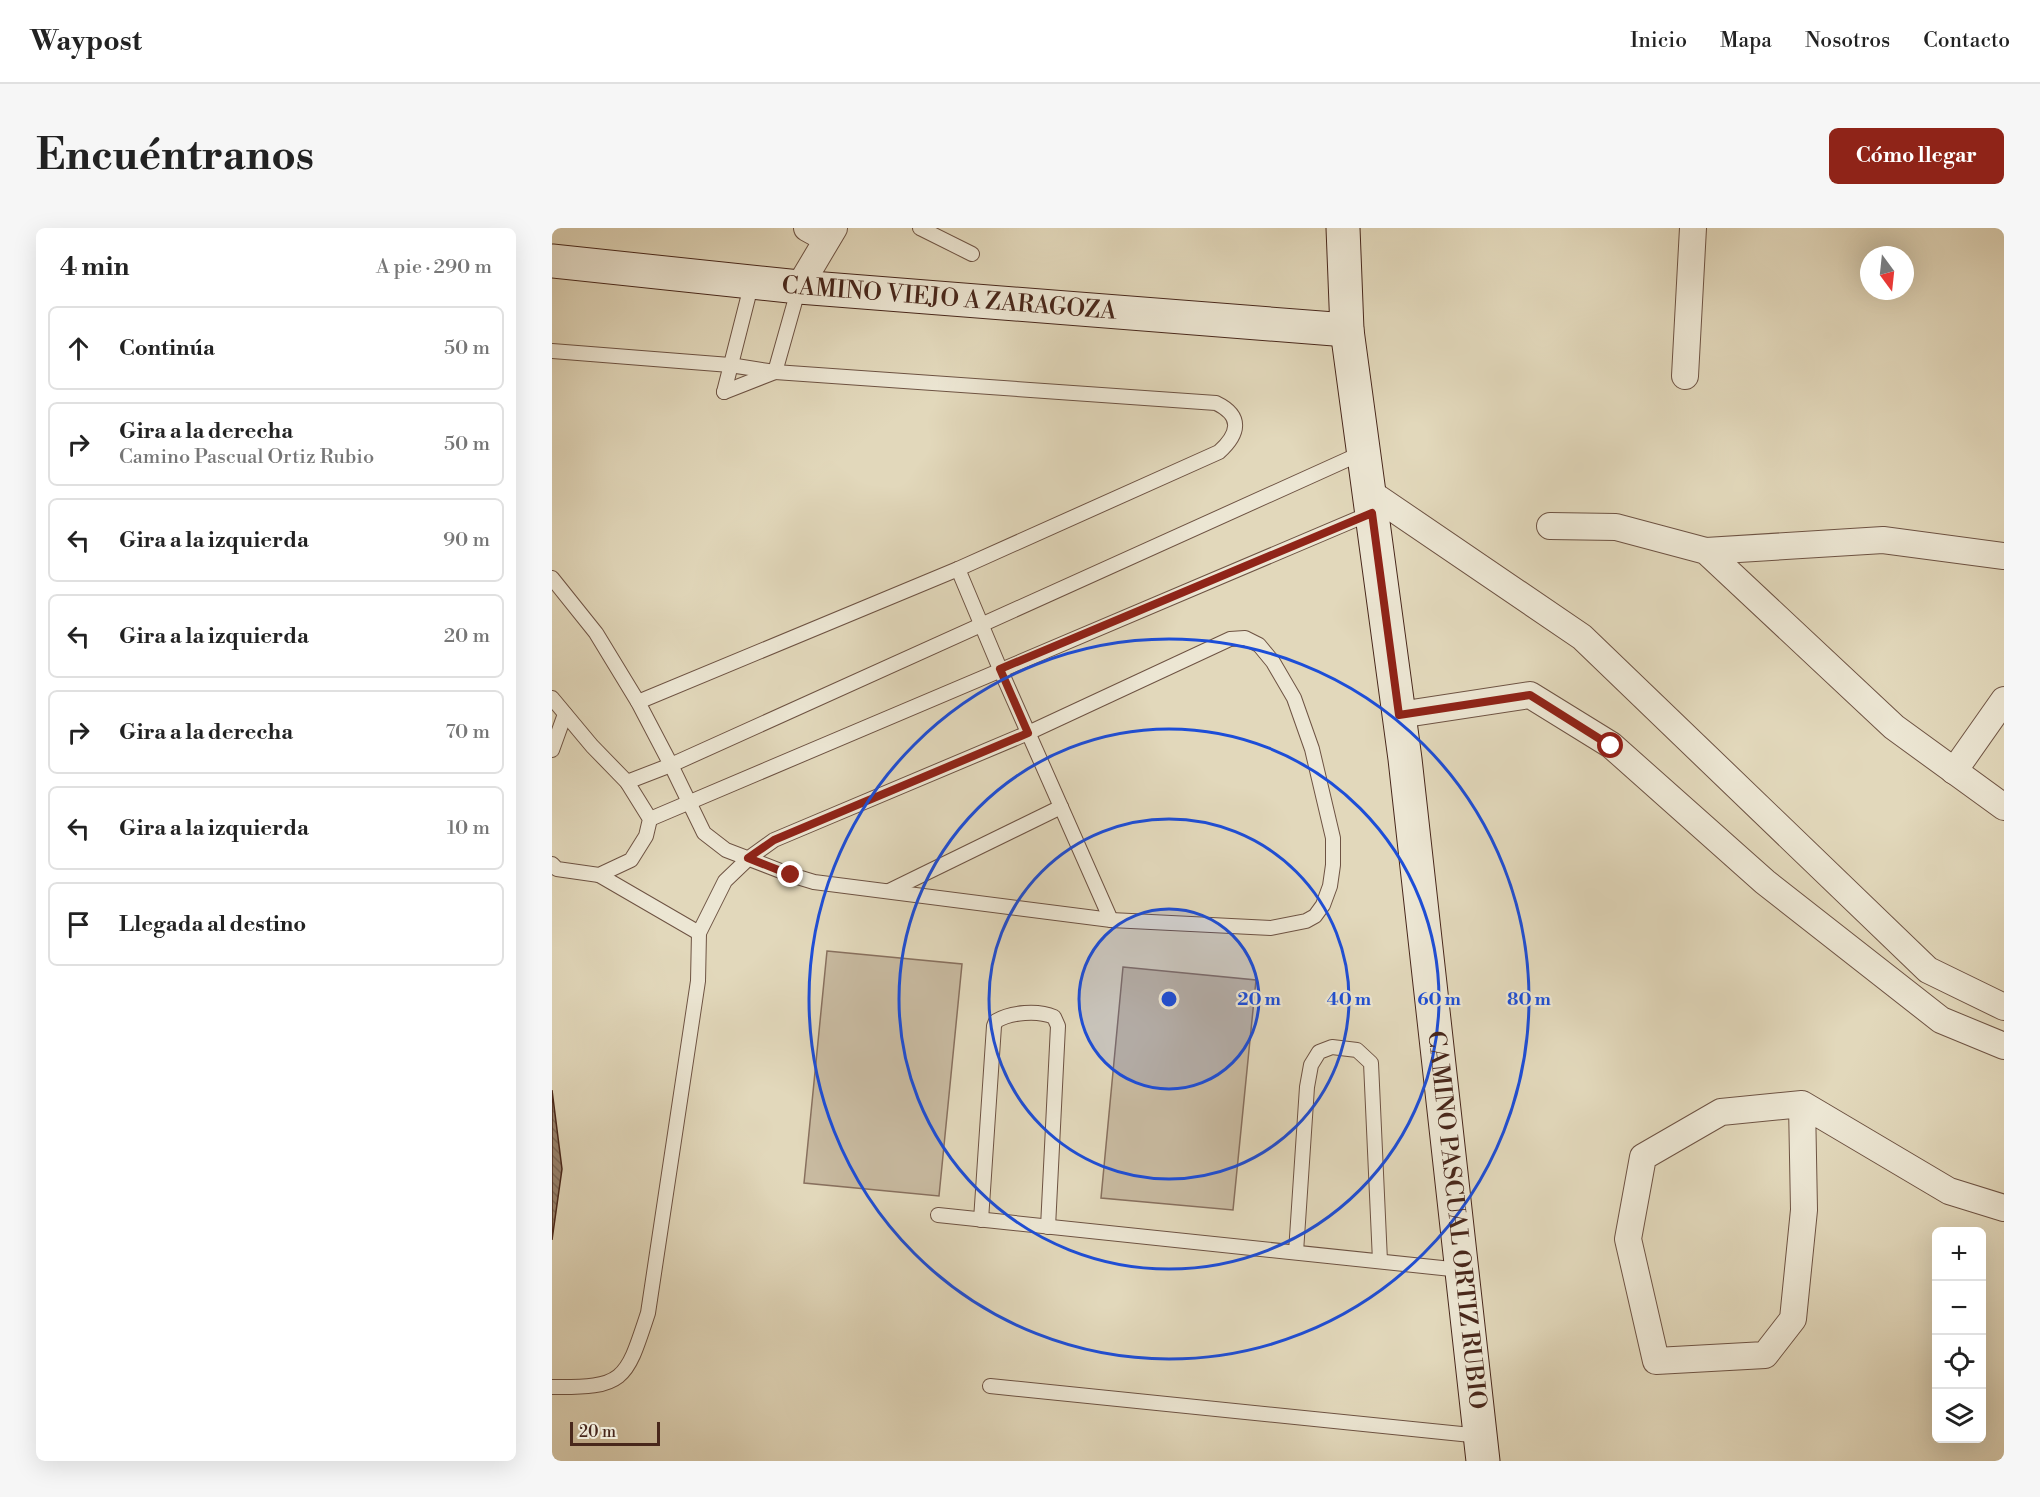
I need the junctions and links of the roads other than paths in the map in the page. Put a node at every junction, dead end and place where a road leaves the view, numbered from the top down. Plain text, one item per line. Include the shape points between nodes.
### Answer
1 (920, 228) edge
2 (1343, 228) edge
3 (1693, 228) edge
4 (823, 232) edge
5 (972, 254) dead end
6 (552, 261) edge
7 (752, 282) junction
8 (799, 287) junction
9 (1347, 330) junction
10 (552, 351) edge
11 (730, 365) junction
12 (775, 372) junction
13 (1685, 376) dead end
14 (1364, 452) junction
15 (1371, 503) junction
16 (1550, 526) dead end
17 (1707, 551) junction
18 (2004, 556) edge
19 (958, 569) junction
20 (552, 578) edge
21 (981, 625) junction
22 (1000, 669) junction
23 (552, 698) edge
24 (2004, 700) edge
25 (638, 702) junction
26 (565, 714) junction
27 (1399, 715) junction
28 (1028, 733) junction
29 (552, 750) edge
30 (671, 765) junction
31 (1954, 771) junction
32 (627, 782) junction
33 (690, 801) junction
34 (1061, 807) junction
35 (2004, 807) edge
36 (650, 819) junction
37 (748, 858) junction
38 (552, 864) edge
39 (599, 875) junction
40 (889, 891) junction
41 (1112, 920) junction
42 (699, 933) junction
43 (2004, 1007) edge
44 (2004, 1046) edge
45 (1802, 1104) junction
46 (2004, 1208) edge
47 (938, 1215) dead end
48 (981, 1220) junction
49 (1047, 1227) junction
50 (1296, 1252) junction
51 (1380, 1261) junction
52 (1461, 1270) junction
53 (990, 1386) dead end
54 (552, 1387) edge
55 (1482, 1448) edge

1 - 5 lane
2 - 9 street, CAMINO PASCUAL ORTIZ RUBIO
3 - 13 street
4 - 8 street
6 - 7 street, CAMINO VIEJO A ZARAGOZA
7 - 8 street, CAMINO VIEJO A ZARAGOZA
7 - 11 lane
8 - 9 street, CAMINO VIEJO A ZARAGOZA
8 - 12 lane
9 - 14 street, CAMINO PASCUAL ORTIZ RUBIO
10 - 11 lane
11 - 12 lane
11 - 12 lane via 724,392
12 - 19 lane via 1216,403 1227,408 1233,418 1232,440 1219,452
14 - 15 street, CAMINO PASCUAL ORTIZ RUBIO
14 - 21 lane
15 - 22 lane
15 - 27 street, CAMINO PASCUAL ORTIZ RUBIO
15 - 43 street via 1582,638 1928,970
16 - 17 street via 1616,527
17 - 18 street via 1882,540
17 - 31 street via 1894,727
19 - 21 lane
19 - 25 lane
20 - 25 lane via 596,633
21 - 22 lane
21 - 30 lane
22 - 28 lane
22 - 33 lane
23 - 26 lane
24 - 31 street
25 - 30 lane
26 - 29 lane
26 - 32 lane
27 - 44 street via 1530,695 1611,746 1765,882 1941,1020
27 - 52 street, CAMINO PASCUAL ORTIZ RUBIO
28 - 34 lane
28 - 37 lane via 774,840
28 - 41 lane via 1230,639 1245,638 1259,645 1294,698 1312,749 1333,838 1330,886 1315,915 1306,921 1271,928
30 - 32 lane
30 - 33 lane
31 - 35 street
32 - 36 lane
33 - 36 lane
33 - 37 lane via 704,833 726,850
34 - 40 lane
34 - 41 lane
36 - 39 lane via 646,836 631,860
37 - 40 lane via 814,882
37 - 42 lane via 725,881
38 - 39 lane via 557,869
39 - 42 lane
40 - 41 lane
42 - 54 lane via 698,981 648,1313 635,1352 624,1371 611,1382 588,1387
45 - 45 street via 1804,1210 1792,1319 1765,1355 1656,1360 1628,1239 1643,1157 1721,1112
45 - 46 street via 1949,1191
47 - 48 lane
48 - 49 lane
48 - 49 lane via 994,1026 996,1021 1012,1014 1047,1014 1054,1017 1058,1026
49 - 50 lane
50 - 51 lane
50 - 51 lane via 1307,1087 1311,1065 1319,1052 1332,1047 1357,1050 1371,1063
51 - 52 lane
52 - 55 street, CAMINO PASCUAL ORTIZ RUBIO
53 - 55 lane

